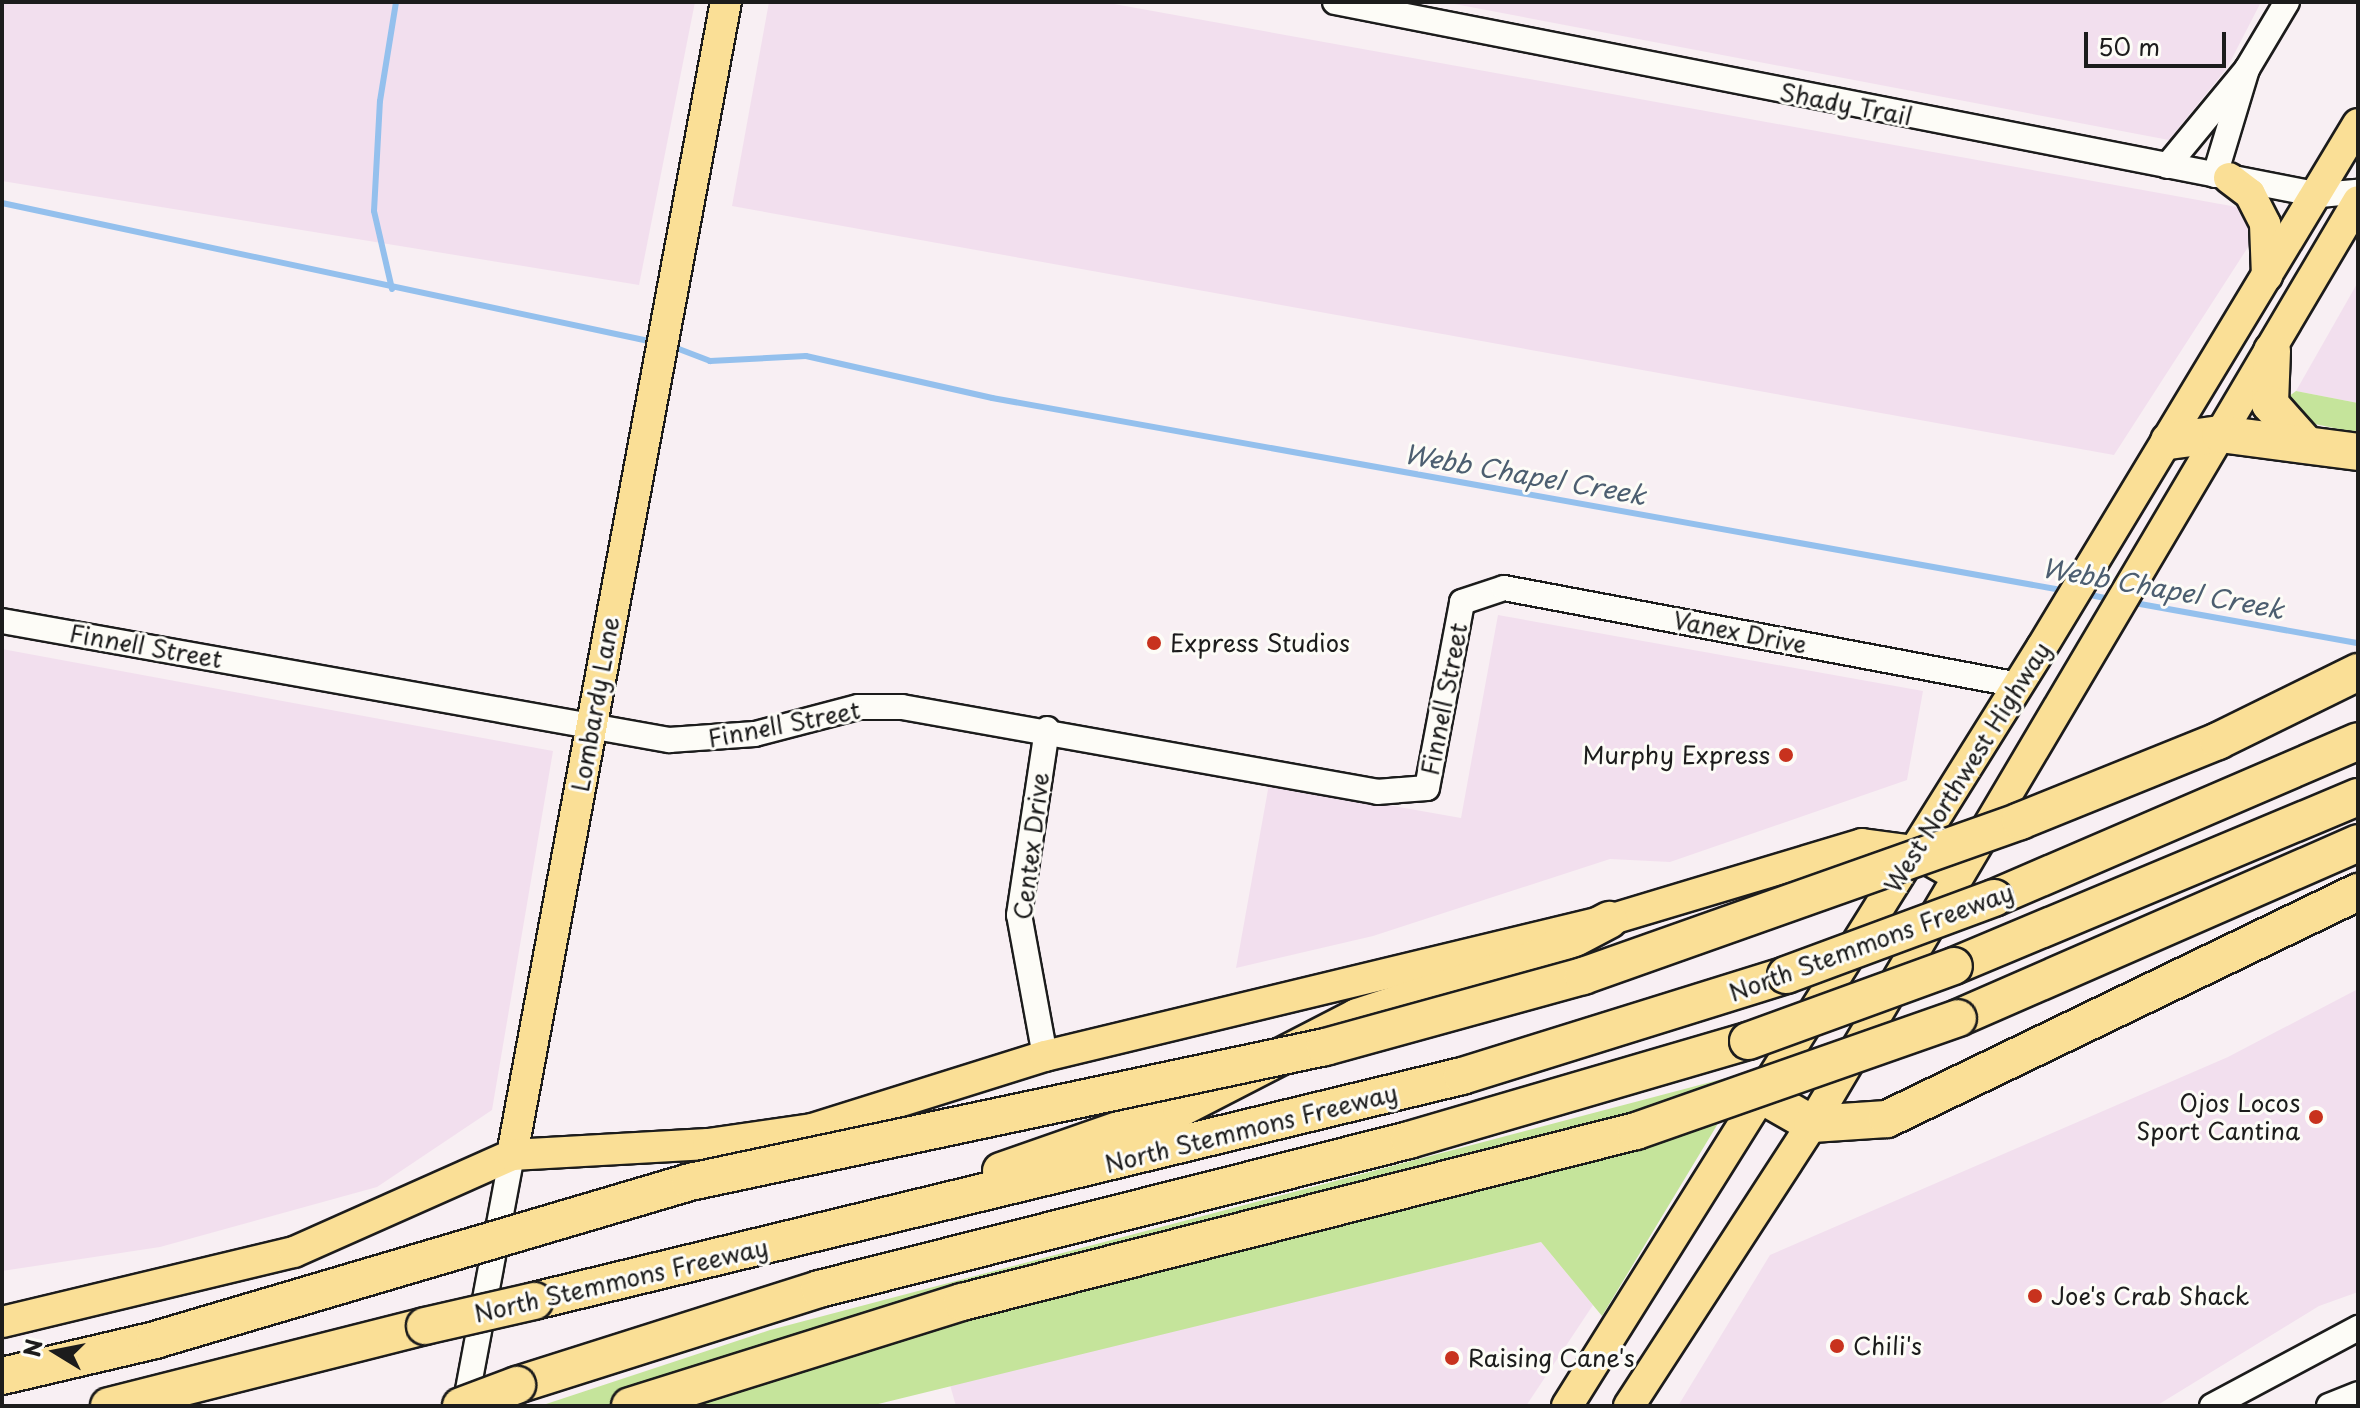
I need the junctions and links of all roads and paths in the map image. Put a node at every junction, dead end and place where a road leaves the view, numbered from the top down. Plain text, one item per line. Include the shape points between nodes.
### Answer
1 (726, 2) edge
2 (1335, 2) edge
3 (2287, 2) edge
4 (2247, 69) junction
5 (2358, 124) edge
6 (2167, 166) junction
7 (2222, 176) junction
8 (2358, 192) edge
9 (2320, 195) junction
10 (2358, 201) edge
11 (2266, 282) junction
12 (2272, 351) junction
13 (2220, 434) junction
14 (2169, 441) junction
15 (2303, 441) junction
16 (2358, 452) edge
17 (1462, 602) joint
18 (2, 621) edge
19 (2358, 672) edge
20 (2019, 685) junction
21 (591, 727) junction
22 (1047, 729) junction
23 (2358, 741) edge
24 (2358, 797) edge
25 (2358, 843) edge
26 (1913, 851) junction
27 (1956, 875) junction
28 (2358, 892) edge
29 (1609, 920) junction
30 (1045, 1056) junction
31 (1763, 1096) junction
32 (522, 1101) junction
33 (1812, 1124) junction
34 (579, 1147) junction
35 (512, 1155) junction
36 (916, 1210) junction
37 (2, 1322) edge
38 (2358, 1328) edge
39 (2, 1376) edge
40 (2358, 1394) edge
41 (109, 1406) edge
42 (463, 1406) edge
43 (630, 1406) edge
44 (1567, 1406) edge
45 (1629, 1406) edge
46 (2212, 1406) edge
47 (2329, 1406) edge

1 - 21 main road, Lombardy Lane
2 - 6 street, Shady Trail
3 - 4 street
4 - 6 street
4 - 7 street
5 - 9 main road, West Northwest Highway
6 - 7 street, Shady Trail
7 - 9 street, Shady Trail
7 - 11 main road via 2250,194 2268,232
8 - 9 street, Shady Trail
9 - 11 main road, West Northwest Highway
10 - 12 main road, West Northwest Highway
11 - 14 main road, West Northwest Highway
12 - 13 main road, West Northwest Highway
12 - 15 highway via 2270,404
13 - 14 highway
13 - 15 highway
13 - 27 main road, West Northwest Highway
14 - 20 main road, West Northwest Highway
15 - 16 highway
17 - 20 street, Vanex Drive via 1504,588
17 - 22 street, Finnell Street via 1427,788 1377,792
18 - 21 street, Finnell Street
19 - 39 highway, bridge via 2218,741 2020,821 1583,976 1325,1047 690,1182 155,1340
20 - 26 main road, West Northwest Highway
21 - 22 street, Finnell Street via 699,742 873,707
21 - 32 main road, Lombardy Lane
22 - 30 street, Centex Drive via 1019,915
23 - 36 highway, North Stemmons Freeway, bridge via 1994,898 1786,975 1462,1076
24 - 42 highway, North Stemmons Freeway, bridge via 1954,966 1748,1041 1409,1140 819,1289
25 - 43 highway, bridge via 1958,1018 1636,1131 962,1302
26 - 27 main road, North Stemmons Freeway
26 - 29 main road, North Stemmons Freeway via 1862,844
26 - 31 main road, West Northwest Highway
27 - 33 main road, West Northwest Highway
28 - 33 highway via 1925,1104 1856,1126
29 - 30 main road, North Stemmons Freeway
29 - 36 highway via 1535,959 1415,992 1181,1108 1032,1157
30 - 34 main road, North Stemmons Freeway via 790,1133
31 - 33 highway
31 - 44 main road, West Northwest Highway
32 - 34 main road via 554,1138
32 - 35 main road, Lombardy Lane
33 - 45 main road, West Northwest Highway
34 - 35 main road, North Stemmons Freeway
35 - 37 main road, North Stemmons Freeway via 294,1252
35 - 42 street, Lombardy Lane
36 - 41 highway, North Stemmons Freeway, bridge
38 - 46 street
40 - 47 street

